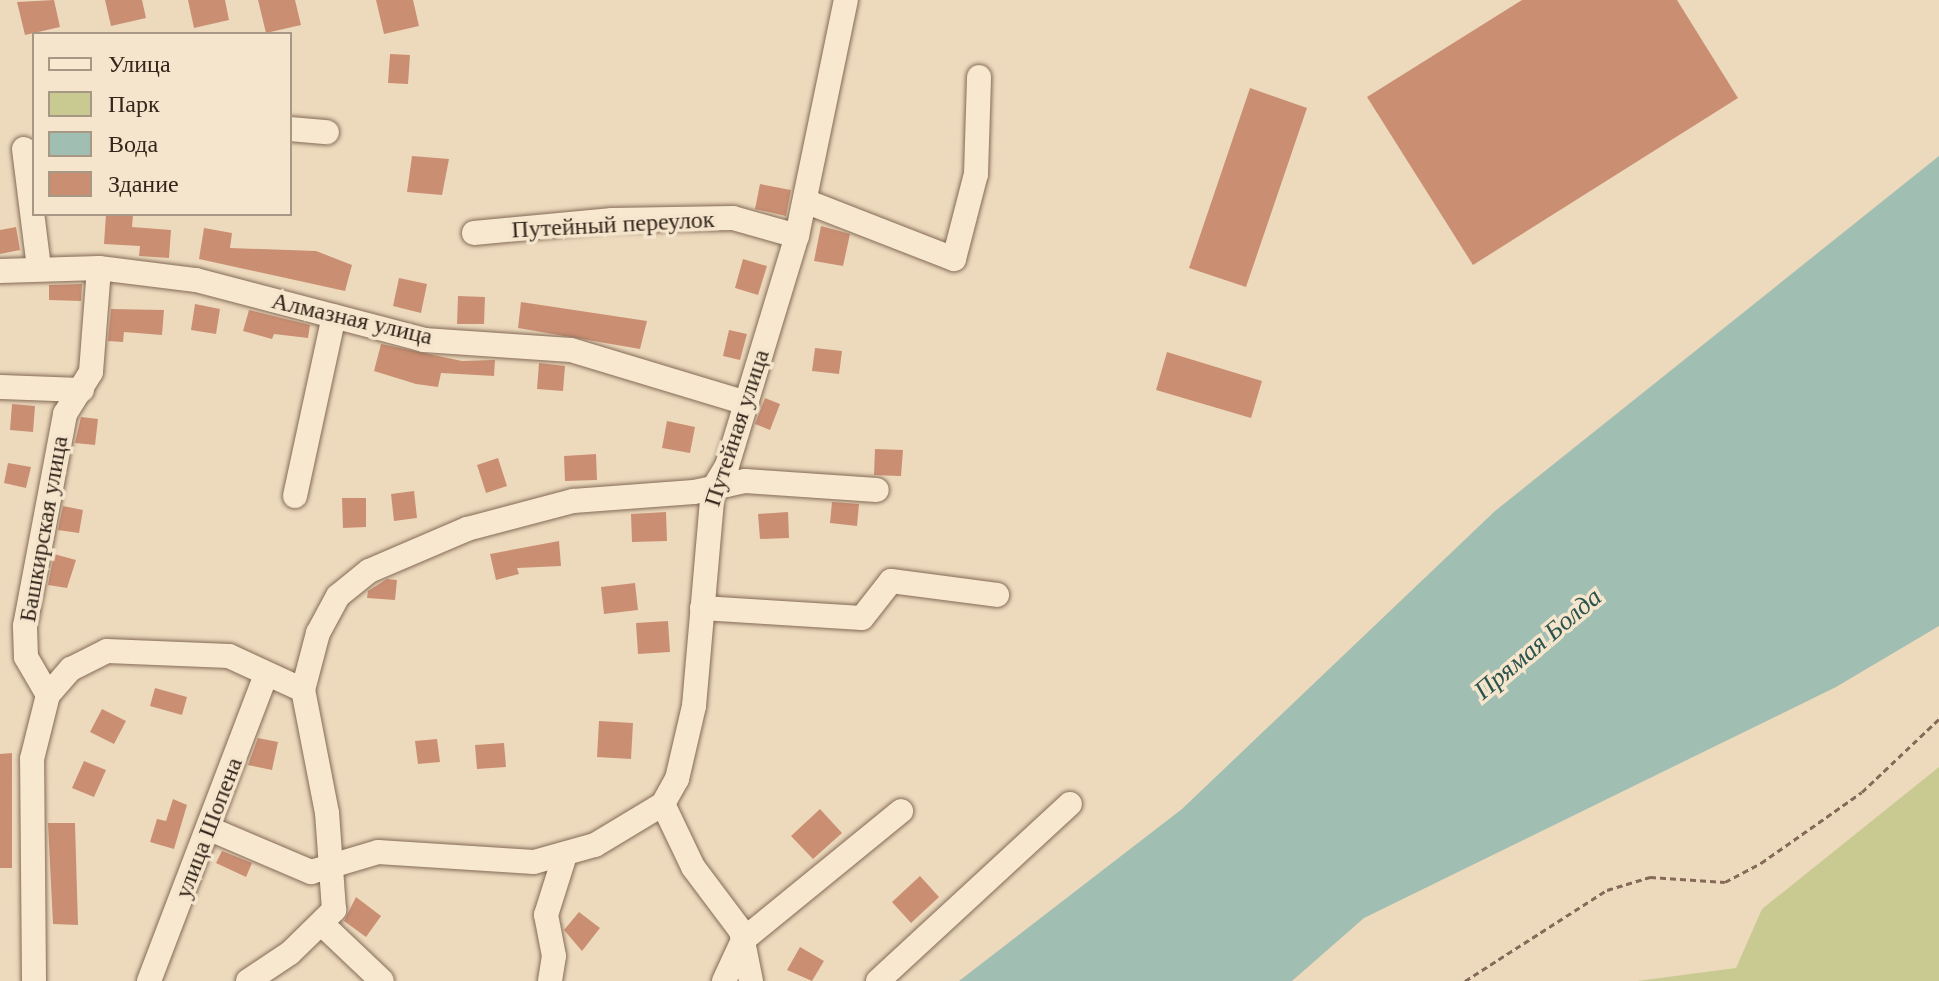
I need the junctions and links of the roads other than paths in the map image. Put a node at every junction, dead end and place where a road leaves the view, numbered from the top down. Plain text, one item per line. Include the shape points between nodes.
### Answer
1 (846, 0) edge
2 (979, 77) dead end
3 (292, 129) edge
4 (327, 132) dead end
5 (19, 149) edge
6 (805, 201) junction
7 (474, 233) dead end
8 (797, 236) junction
9 (39, 268) junction
10 (99, 268) junction
11 (0, 271) edge
12 (334, 316) junction
13 (0, 387) edge
14 (82, 390) junction
15 (747, 403) junction
16 (713, 489) junction
17 (877, 490) dead end
18 (295, 496) dead end
19 (997, 595) dead end
20 (702, 608) junction
21 (266, 675) junction
22 (303, 690) junction
23 (48, 695) junction
24 (663, 804) junction
25 (1070, 804) dead end
26 (901, 811) dead end
27 (210, 829) junction
28 (565, 855) junction
29 (333, 869) junction
30 (323, 925) junction
31 (743, 940) junction
32 (34, 981) edge
33 (149, 981) edge
34 (248, 981) edge
35 (382, 981) edge
36 (550, 981) edge
37 (724, 981) edge
38 (751, 981) edge
39 (878, 981) edge

1 - 6 street, Путейная улица
2 - 6 street via 976,174 954,259
3 - 4 street
5 - 9 street
6 - 8 street, Путейная улица
7 - 8 street, Путейный переулок via 612,220 733,218
8 - 15 street, Путейная улица
9 - 10 street, Алмазная улица
9 - 11 street, Алмазная улица
10 - 12 street, Алмазная улица via 196,280
10 - 14 street, Башкирская улица via 91,372
12 - 15 street, Алмазная улица via 424,340 571,350
12 - 18 street
13 - 14 street
14 - 23 street, Башкирская улица via 65,414 25,626 26,657
15 - 16 street, Путейная улица
16 - 17 street via 745,481
16 - 20 street, Путейная улица
16 - 22 street via 573,501 513,515 369,571 338,596 318,633
19 - 20 street via 891,581 862,618
20 - 24 street, Путейная улица via 694,706 677,779
21 - 22 street
21 - 23 street via 229,656 107,651 71,669
21 - 27 street, улица Шопена
22 - 29 street
23 - 32 street via 32,759
24 - 28 street
24 - 31 street via 693,867
25 - 39 street
26 - 31 street
27 - 29 street via 289,867
27 - 33 street, улица Шопена
28 - 29 street via 500,862 378,852
28 - 36 street via 546,915 554,956
29 - 30 street via 334,910
30 - 34 street
30 - 35 street
31 - 37 street
31 - 38 street

